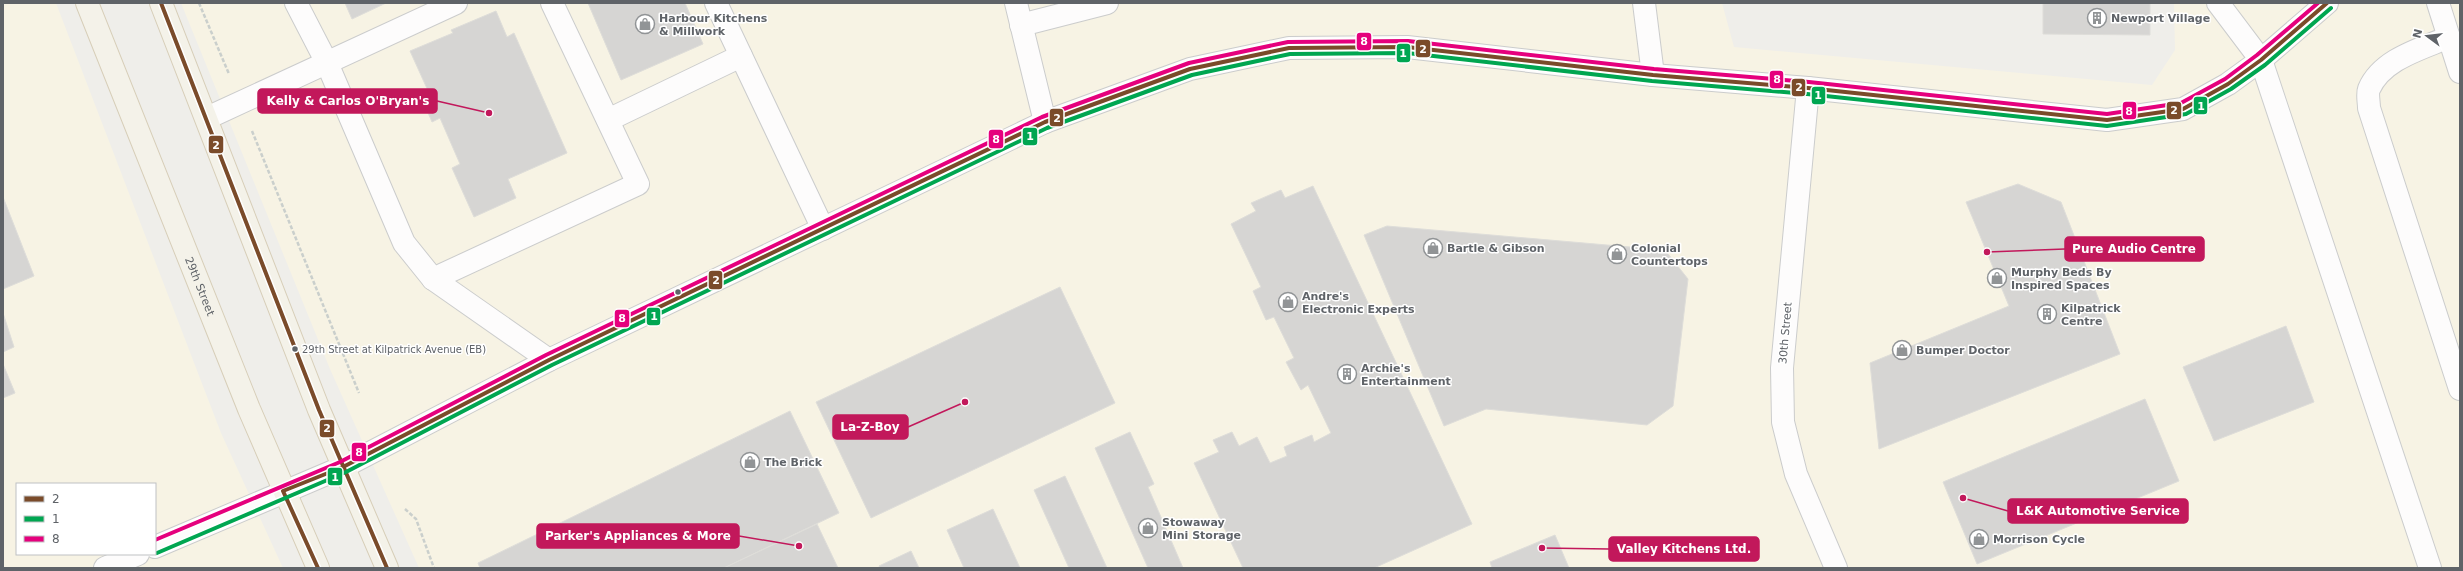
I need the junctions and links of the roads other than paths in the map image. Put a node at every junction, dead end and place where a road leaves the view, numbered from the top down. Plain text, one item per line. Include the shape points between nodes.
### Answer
1 (87, 3) edge
2 (161, 3) edge
3 (296, 3) edge
4 (456, 3) edge
5 (552, 3) edge
6 (716, 3) edge
7 (1016, 3) edge
8 (1107, 3) edge
9 (1644, 3) edge
10 (2218, 3) edge
11 (2327, 3) edge
12 (2438, 3) edge
13 (1021, 25) junction
14 (2449, 37) junction
15 (741, 56) junction
16 (2261, 60) junction
17 (326, 63) junction
18 (2460, 72) edge
19 (1653, 75) junction
20 (1808, 88) junction
21 (207, 118) junction
22 (608, 120) junction
23 (1045, 122) junction
24 (823, 229) junction
25 (433, 279) junction
26 (549, 360) junction
27 (2460, 389) edge
28 (343, 467) junction
29 (283, 492) junction
30 (156, 547) edge
31 (136, 555) edge
32 (105, 568) edge
33 (318, 568) edge
34 (387, 568) edge
35 (1836, 568) edge
36 (2430, 568) edge

1 - 29 main road, 29th Street
2 - 21 main road
3 - 17 street
4 - 17 street
5 - 22 street
6 - 15 street
7 - 13 street
8 - 13 street
9 - 19 street
10 - 16 street
11 - 16 street
12 - 14 street
13 - 23 street
14 - 18 street
14 - 27 street via 2395,61 2377,76 2368,91 2369,108
15 - 22 street
15 - 24 street
16 - 20 street via 2228,84 2183,108 2107,120
16 - 36 street
17 - 21 street
17 - 25 street via 404,243
19 - 20 street
19 - 23 street via 1407,47 1288,48 1190,69
20 - 35 street, 30th Street via 1782,368 1783,422 1796,474
21 - 28 main road
22 - 25 street via 638,184
23 - 24 street
24 - 26 street
25 - 26 street
26 - 28 street
28 - 29 street
28 - 34 main road
29 - 30 street
29 - 33 main road, 29th Street
31 - 32 street

